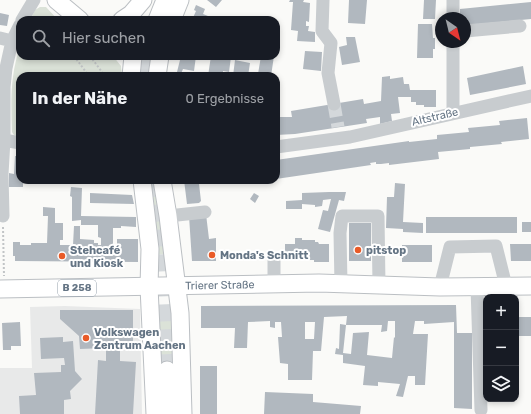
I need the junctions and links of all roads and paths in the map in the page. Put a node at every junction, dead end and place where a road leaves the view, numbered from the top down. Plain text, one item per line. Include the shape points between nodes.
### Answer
1 (34, 0) edge
2 (56, 0) edge
3 (143, 0) edge
4 (149, 0) edge
5 (165, 0) edge
6 (180, 0) edge
7 (324, 0) edge
8 (453, 0) edge
9 (453, 12) edge
10 (24, 16) edge
11 (75, 16) edge
12 (128, 16) edge
13 (143, 16) edge
14 (159, 16) edge
15 (174, 16) edge
16 (520, 26) dead end
17 (16, 29) edge
18 (471, 30) edge
19 (6, 39) edge
20 (453, 48) edge
21 (77, 60) edge
22 (93, 60) edge
23 (133, 60) edge
24 (159, 60) edge
25 (86, 72) edge
26 (102, 72) edge
27 (131, 72) edge
28 (157, 72) edge
29 (531, 96) edge
30 (334, 104) tunnel mouth
31 (453, 112) junction
32 (4, 140) junction
33 (16, 142) edge
34 (280, 146) edge
35 (2, 154) edge
36 (142, 184) edge
37 (163, 184) edge
38 (205, 212) dead end
39 (3, 216) dead end
40 (168, 216) junction
41 (3, 240) dead end
42 (274, 260) dead end
43 (4, 266) dead end
44 (274, 284) junction
45 (341, 284) junction
46 (379, 285) junction
47 (177, 286) junction
48 (506, 286) junction
49 (531, 286) edge
50 (149, 287) junction
51 (440, 287) junction
52 (477, 287) junction
53 (0, 290) edge
54 (167, 370) tunnel mouth
55 (481, 410) dead end
56 (155, 414) edge
57 (168, 414) edge
58 (183, 414) edge

1 - 10 street
2 - 11 main road
3 - 12 main road
4 - 13 main road
5 - 14 main road
6 - 15 main road
7 - 30 street via 322,31 331,43 328,73
8 - 9 street
16 - 18 street
17 - 19 street
19 - 32 street
20 - 31 street
21 - 25 path
22 - 26 path
23 - 27 main road
24 - 28 main road
29 - 31 street, Altstraße
31 - 34 street, Altstraße
32 - 33 street
32 - 35 street
35 - 39 street
36 - 50 main road via 150,249
37 - 40 main road
38 - 40 street
40 - 47 main road
41 - 43 path
42 - 44 street
44 - 45 main road, Trierer Straße / B 258
44 - 47 main road, Trierer Straße / B 258
45 - 46 main road, Trierer Straße / B 258
45 - 46 street via 342,216 378,216
46 - 51 main road, Trierer Straße / B 258
47 - 50 main road, Trierer Straße / B 258
47 - 58 main road
48 - 49 main road, Trierer Straße / B 258
48 - 51 street via 496,246 450,247
48 - 52 main road, Trierer Straße / B 258
50 - 53 main road, Trierer Straße / B 258
50 - 56 main road
51 - 52 main road, Trierer Straße / B 258
52 - 55 street
54 - 57 main road

